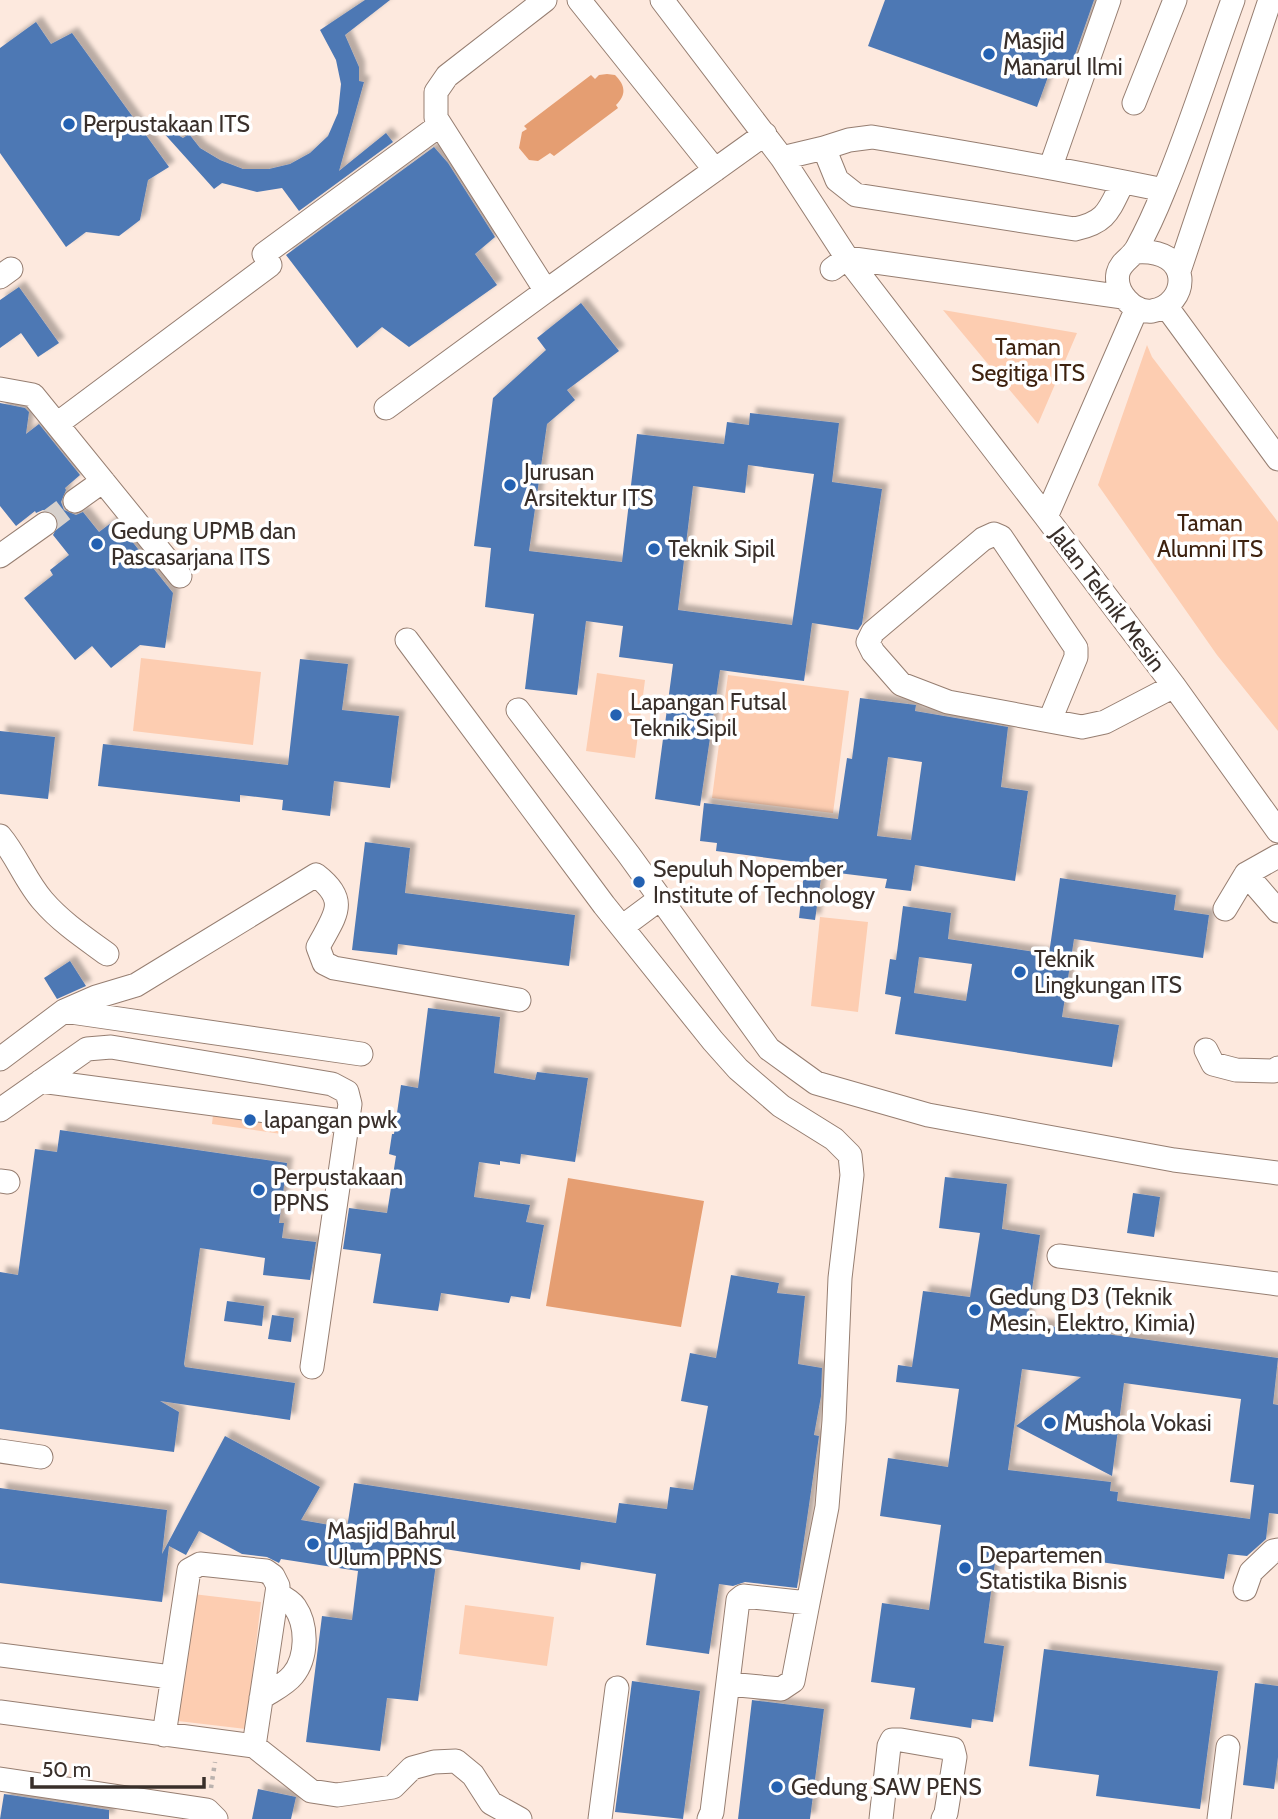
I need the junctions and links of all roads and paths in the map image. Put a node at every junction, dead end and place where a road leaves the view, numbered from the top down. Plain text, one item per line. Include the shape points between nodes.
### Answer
1 (545, 0) edge
2 (579, 0) edge
3 (662, 0) edge
4 (1109, 0) edge
5 (1175, 0) edge
6 (1233, 0) edge
7 (1270, 0) edge
8 (1134, 103) dead end
9 (440, 125) junction
10 (765, 134) junction
11 (824, 148) junction
12 (782, 158) junction
13 (1051, 166) junction
14 (715, 170) junction
15 (1123, 182) junction
16 (1164, 190) junction
17 (1135, 252) junction
18 (839, 263) junction
19 (1179, 271) junction
20 (546, 290) junction
21 (1130, 302) junction
22 (1166, 306) junction
23 (0, 389) edge
24 (386, 408) dead end
25 (57, 424) junction
26 (1278, 459) edge
27 (103, 481) junction
28 (75, 501) tunnel mouth
29 (1046, 517) junction
30 (45, 524) tunnel mouth
31 (11, 538) edge
32 (0, 556) edge
33 (180, 576) dead end
34 (407, 640) dead end
35 (1174, 686) junction
36 (518, 710) dead end
37 (1050, 720) junction
38 (1278, 831) edge
39 (0, 836) edge
40 (1278, 856) edge
41 (1246, 874) junction
42 (661, 898) junction
43 (1225, 909) dead end
44 (1278, 911) edge
45 (622, 927) junction
46 (107, 954) dead end
47 (519, 1000) dead end
48 (64, 1011) junction
49 (769, 1049) junction
50 (1206, 1050) dead end
51 (361, 1054) dead end
52 (0, 1059) edge
53 (1278, 1068) edge
54 (738, 1069) junction
55 (41, 1081) junction
56 (0, 1110) edge
57 (348, 1122) junction
58 (1278, 1173) edge
59 (1059, 1256) dead end
60 (1278, 1284) edge
61 (312, 1367) dead end
62 (0, 1451) edge
63 (41, 1457) dead end
64 (1278, 1550) edge
65 (1245, 1590) dead end
66 (277, 1594) junction
67 (808, 1603) junction
68 (0, 1655) edge
69 (171, 1677) junction
70 (728, 1684) junction
71 (617, 1688) dead end
72 (261, 1698) junction
73 (0, 1712) edge
74 (164, 1735) junction
75 (218, 1742) junction
76 (254, 1746) junction
77 (1227, 1747) dead end
78 (0, 1779) edge
79 (212, 1814) edge
80 (520, 1819) edge
81 (600, 1819) edge
82 (709, 1819) edge
83 (881, 1819) edge
84 (943, 1819) edge
85 (1219, 1819) edge

1 - 9 street via 447,76 436,92
2 - 14 street
3 - 10 street
4 - 13 street
5 - 8 street
6 - 16 street
7 - 19 street
9 - 20 street
9 - 25 street via 264,254 270,265
10 - 12 street
10 - 14 street
11 - 12 street
11 - 13 street via 872,137
11 - 15 street via 837,180 856,195 1075,229 1095,225 1107,213
12 - 18 street
13 - 15 street
14 - 20 street
15 - 16 street
16 - 17 street
17 - 19 street via 1164,254
17 - 21 street via 1118,274 1118,286
18 - 21 street
18 - 29 street
19 - 22 street via 1180,284
20 - 24 street
21 - 22 street via 1152,311
21 - 29 street, Jalan Teknik Mesin
22 - 26 street
23 - 25 street via 33,395
25 - 27 street
27 - 28 street
27 - 33 street
29 - 35 street, Jalan Teknik Mesin
30 - 31 street
31 - 32 street
34 - 45 street
35 - 37 street via 1104,722 1082,727
35 - 38 street, Jalan Teknik Mesin
36 - 42 street
37 - 37 street via 1076,648 1001,537 994,534 983,539 873,632 868,642 901,684 948,702
39 - 46 street via 42,900
40 - 41 street
41 - 43 street
41 - 44 street
42 - 45 street
42 - 49 street
45 - 54 street
47 - 48 street via 324,963 318,947 338,903 331,887 316,875 136,985
48 - 51 street
48 - 52 street
49 - 54 street
49 - 58 street via 816,1083 928,1115 1174,1160
50 - 53 street via 1213,1064 1236,1070
54 - 67 street via 850,1155 826,1521
55 - 56 street
55 - 57 street
55 - 57 street via 88,1049 111,1047 332,1084 347,1092 351,1104
57 - 61 street
59 - 60 street
62 - 63 street
64 - 65 street via 1251,1572
66 - 69 street via 278,1586 266,1571 200,1564 191,1568
66 - 72 street
66 - 72 street via 294,1605 300,1619 304,1637 301,1663 291,1678
67 - 70 street via 793,1681 781,1689
67 - 70 street via 743,1596 738,1601
68 - 69 street
69 - 74 street
70 - 82 street
71 - 81 street
72 - 76 street
73 - 74 street
74 - 75 street
75 - 76 street
75 - 79 path
76 - 80 street via 311,1791 337,1795 393,1787 412,1768 456,1761 473,1775 491,1803
77 - 85 street
78 - 79 street
83 - 84 street via 889,1746 892,1740 901,1740 953,1749

